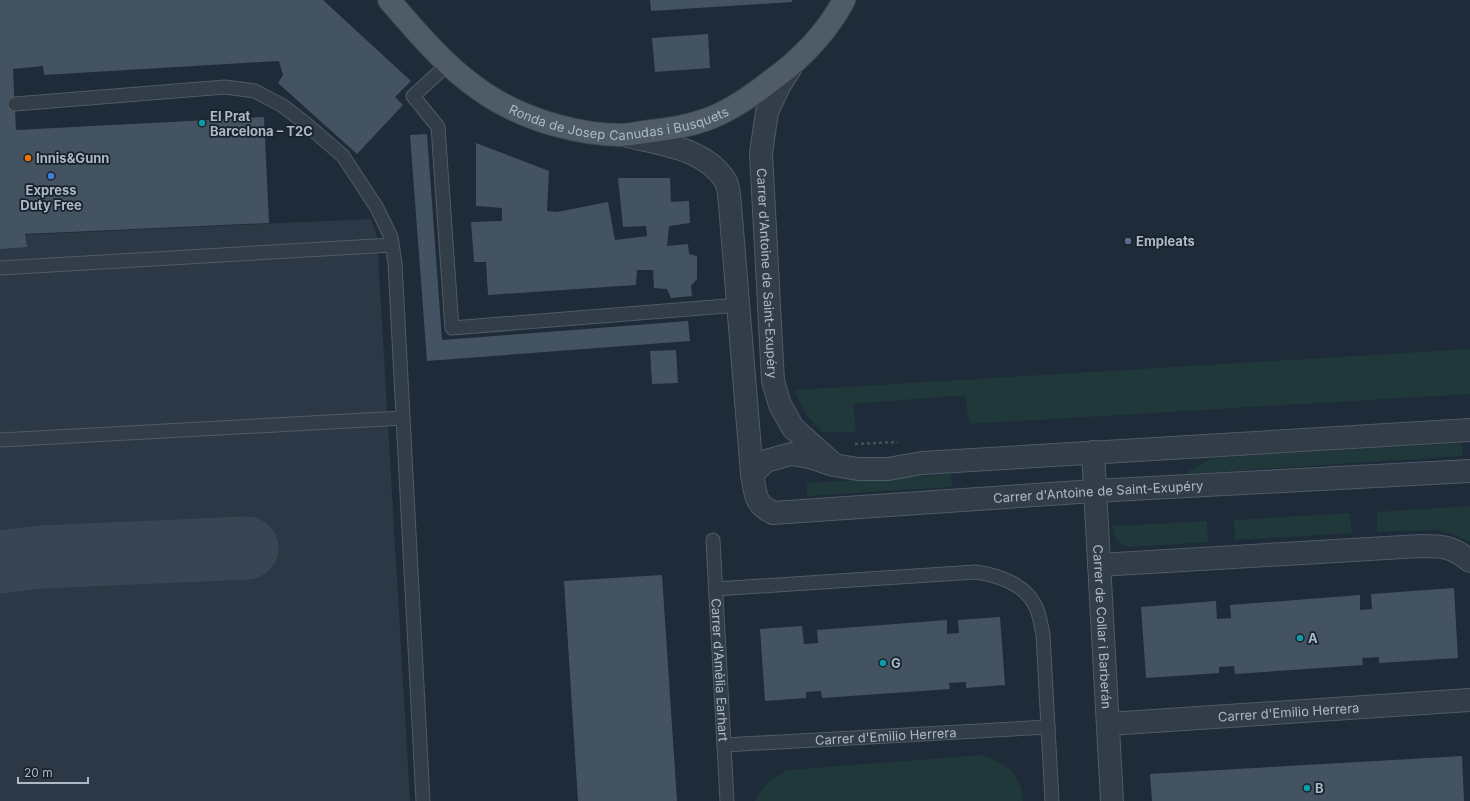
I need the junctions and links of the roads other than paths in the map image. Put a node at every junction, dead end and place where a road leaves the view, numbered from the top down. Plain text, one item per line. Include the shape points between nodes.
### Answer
1 (389, 0) edge
2 (844, 0) edge
3 (447, 65) junction
4 (791, 67) junction
5 (15, 104) dead end
6 (621, 135) junction
7 (392, 245) junction
8 (0, 268) edge
9 (769, 304) junction
10 (739, 305) junction
11 (403, 418) junction
12 (1470, 430) edge
13 (0, 440) edge
14 (1093, 452) junction
15 (834, 465) junction
16 (1470, 471) edge
17 (752, 474) junction
18 (1094, 491) junction
19 (713, 540) dead end
20 (1470, 561) edge
21 (1099, 565) junction
22 (715, 589) junction
23 (1470, 700) edge
24 (1108, 724) junction
25 (1048, 727) junction
26 (724, 745) junction
27 (423, 801) edge
28 (727, 801) edge
29 (1052, 801) edge
30 (1112, 801) edge

1 - 3 main road, Ronda de Josep Canudas i Busquets
2 - 4 main road, Ronda de Josep Canudas i Busquets via 818,38
3 - 6 main road, Ronda de Josep Canudas i Busquets via 496,101 523,114 584,131
3 - 10 lane via 413,96 438,127 452,328
4 - 6 main road, Ronda de Josep Canudas i Busquets via 747,100 713,117 680,128
4 - 9 street, Carrer d'Antoine de Saint-Exupéry via 767,112 761,153
5 - 7 lane via 225,86 255,90 283,106 343,156 377,208 391,237
6 - 10 street, Carrer d'Antoine de Saint-Exupéry via 689,151 713,164 726,182
7 - 8 lane
7 - 11 lane
9 - 10 street
9 - 15 street, Carrer d'Antoine de Saint-Exupéry via 773,381 780,405 794,428
10 - 17 street, Carrer d'Antoine de Saint-Exupéry
11 - 13 lane
11 - 27 lane
12 - 14 street
14 - 15 street via 922,463 888,469 858,469
14 - 18 street, Carrer de Collar i Barberán
15 - 17 street via 790,454 766,461
16 - 18 street, Carrer d'Antoine de Saint-Exupéry
17 - 18 street, Carrer d'Antoine de Saint-Exupéry via 762,508 773,513
18 - 21 street, Carrer de Collar i Barberán
19 - 22 lane, Carrer d'Amèlia Earhart
20 - 21 street via 1443,546 1420,546
21 - 24 street, Carrer de Collar i Barberán
22 - 25 lane via 975,572 997,576 1022,589 1036,608 1043,634
22 - 26 lane, Carrer d'Amèlia Earhart
23 - 24 street, Carrer d'Emilio Herrera
24 - 30 street, Carrer de Collar i Barberán
25 - 26 lane, Carrer d'Emilio Herrera
25 - 29 lane
26 - 28 lane, Carrer d'Amèlia Earhart

